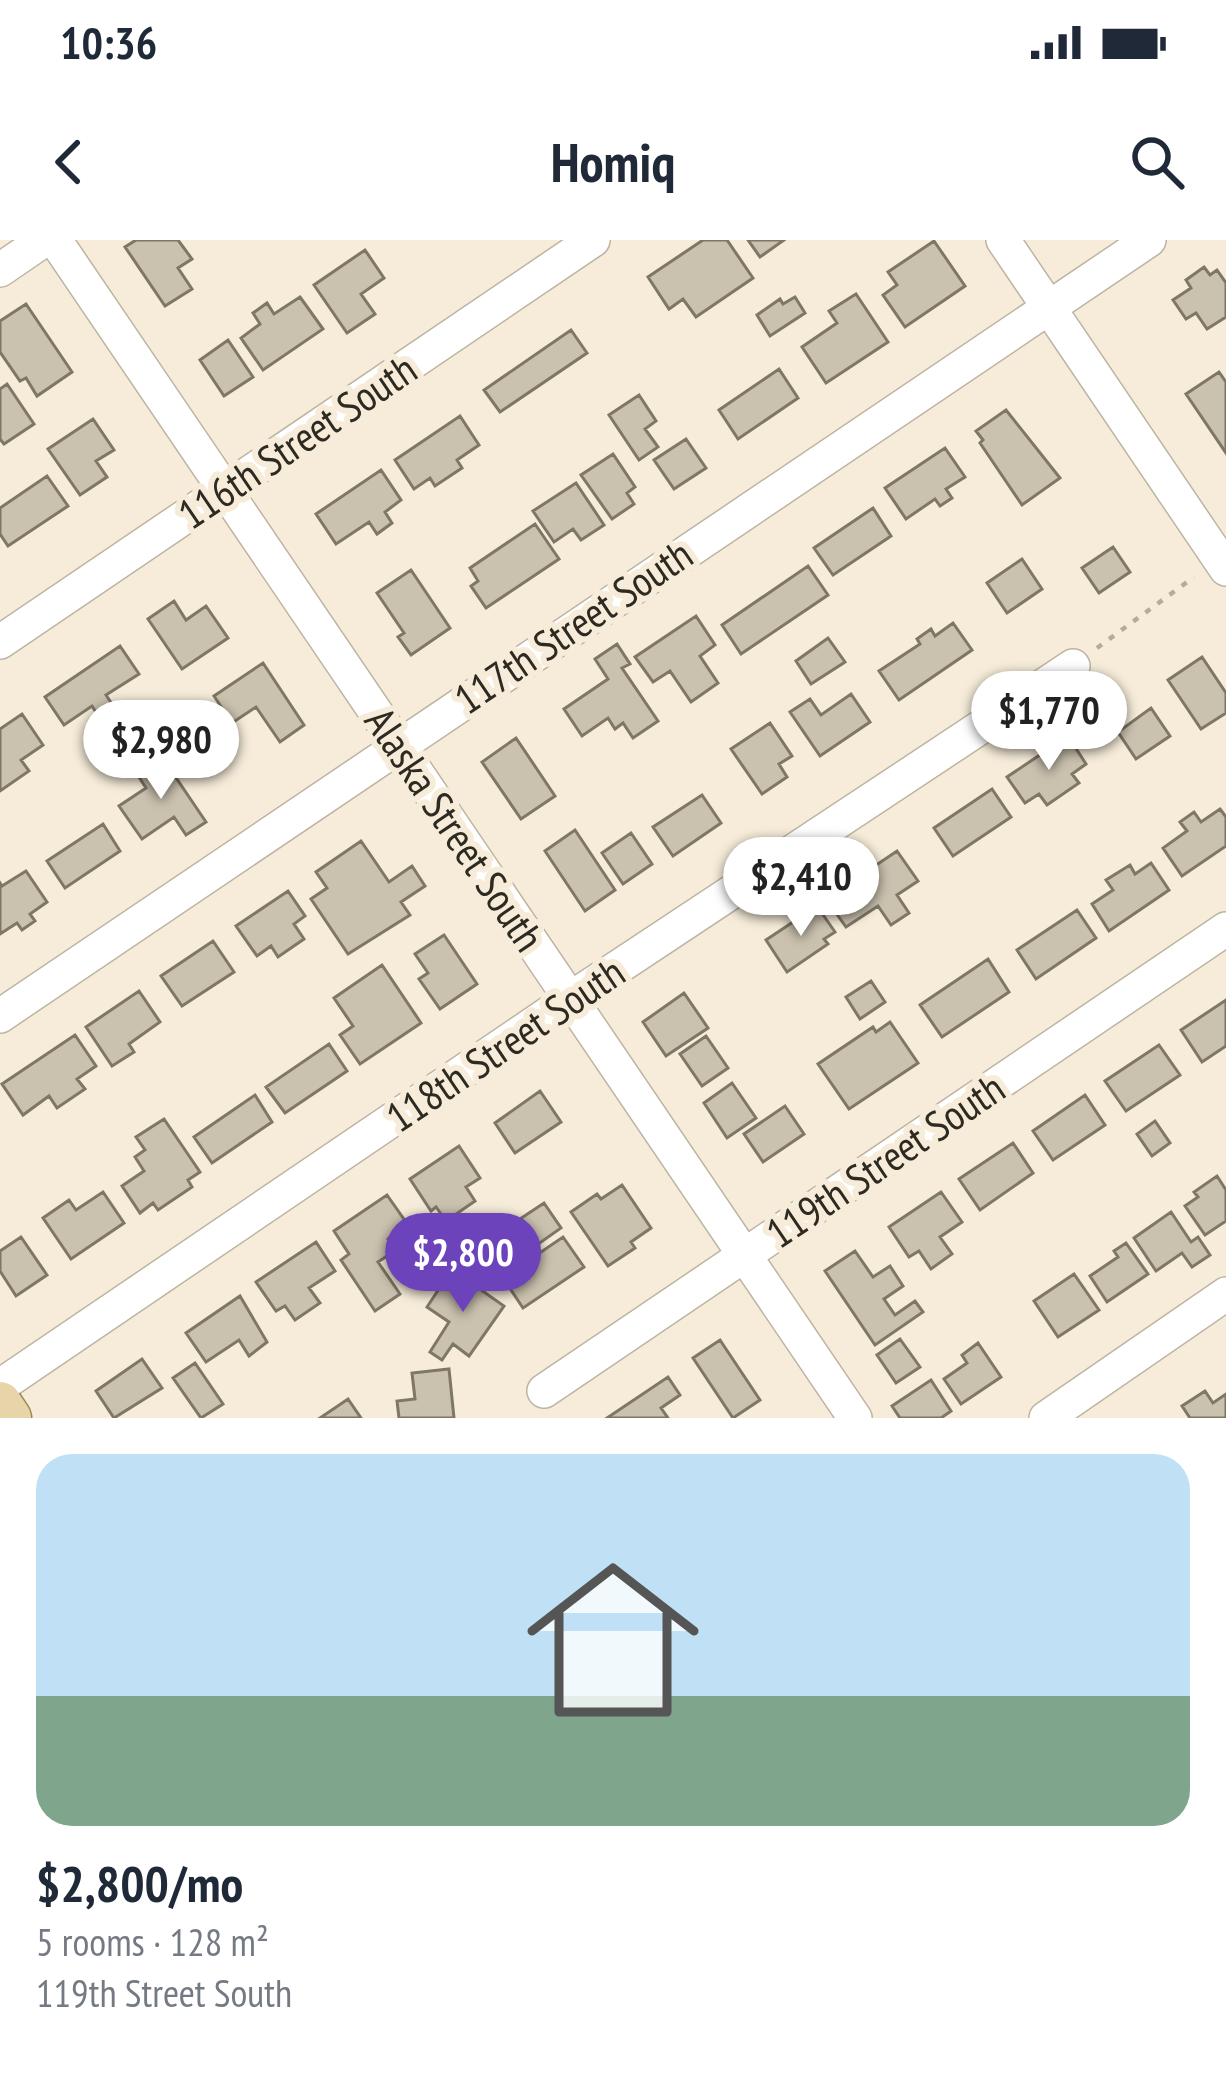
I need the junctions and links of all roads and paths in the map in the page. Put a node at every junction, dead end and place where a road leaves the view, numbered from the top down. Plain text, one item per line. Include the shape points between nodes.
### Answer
1 (44, 240) edge
2 (55, 240) edge
3 (593, 240) edge
4 (1003, 240) edge
5 (1149, 240) edge
6 (0, 270) edge
7 (1048, 308) junction
8 (225, 490) junction
9 (1224, 560) edge
10 (0, 642) edge
11 (1073, 666) joint
12 (398, 744) junction
13 (1226, 929) edge
14 (571, 999) junction
15 (0, 1016) edge
16 (744, 1256) junction
17 (1226, 1294) edge
18 (0, 1386) edge
19 (544, 1391) dead end
20 (0, 1402) edge
21 (10, 1418) edge
22 (855, 1418) edge
23 (1046, 1418) edge

1 - 6 street
2 - 8 street, Alaska Street South
3 - 8 street, 116th Street South
4 - 7 street
5 - 7 street, 117th Street South
7 - 9 street
7 - 12 street, 117th Street South
8 - 10 street, 116th Street South
8 - 12 street, Alaska Street South
9 - 11 path
11 - 14 street, 118th Street South
12 - 14 street, Alaska Street South
12 - 15 street, 117th Street South
13 - 16 street, 119th Street South
14 - 16 street, Alaska Street South
14 - 18 street, 118th Street South
16 - 19 street, 119th Street South
16 - 22 street, Alaska Street South
17 - 23 street
20 - 21 main road

